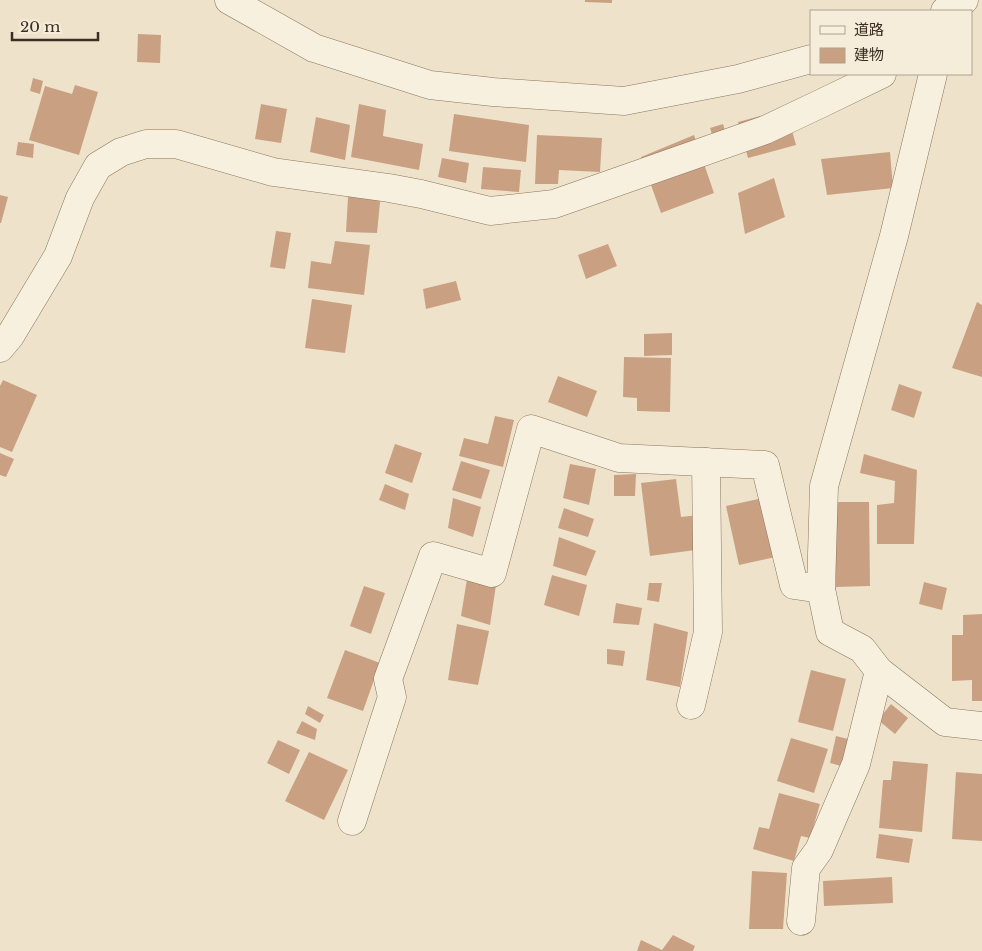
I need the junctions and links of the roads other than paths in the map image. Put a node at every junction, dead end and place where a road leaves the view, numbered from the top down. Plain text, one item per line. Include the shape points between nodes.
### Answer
1 (229, 0) edge
2 (810, 59) edge
3 (880, 75) edge
4 (933, 75) edge
5 (0, 348) edge
6 (706, 462) junction
7 (821, 590) junction
8 (879, 671) junction
9 (691, 704) dead end
10 (982, 726) edge
11 (352, 821) dead end
12 (801, 921) dead end

1 - 2 street via 314,48 430,85 484,91 624,101 738,79
3 - 5 street via 765,130 554,204 490,211 389,188 273,172 176,144 146,144 121,152 98,166 80,198 58,256
4 - 7 street via 894,236 824,486
6 - 7 street via 765,465 794,585
6 - 9 street via 708,632
6 - 11 street via 619,458 531,429 492,573 433,556 388,679 392,696
7 - 8 street via 830,632 862,650
8 - 10 street via 946,722
8 - 12 street via 856,764 819,850 806,868

